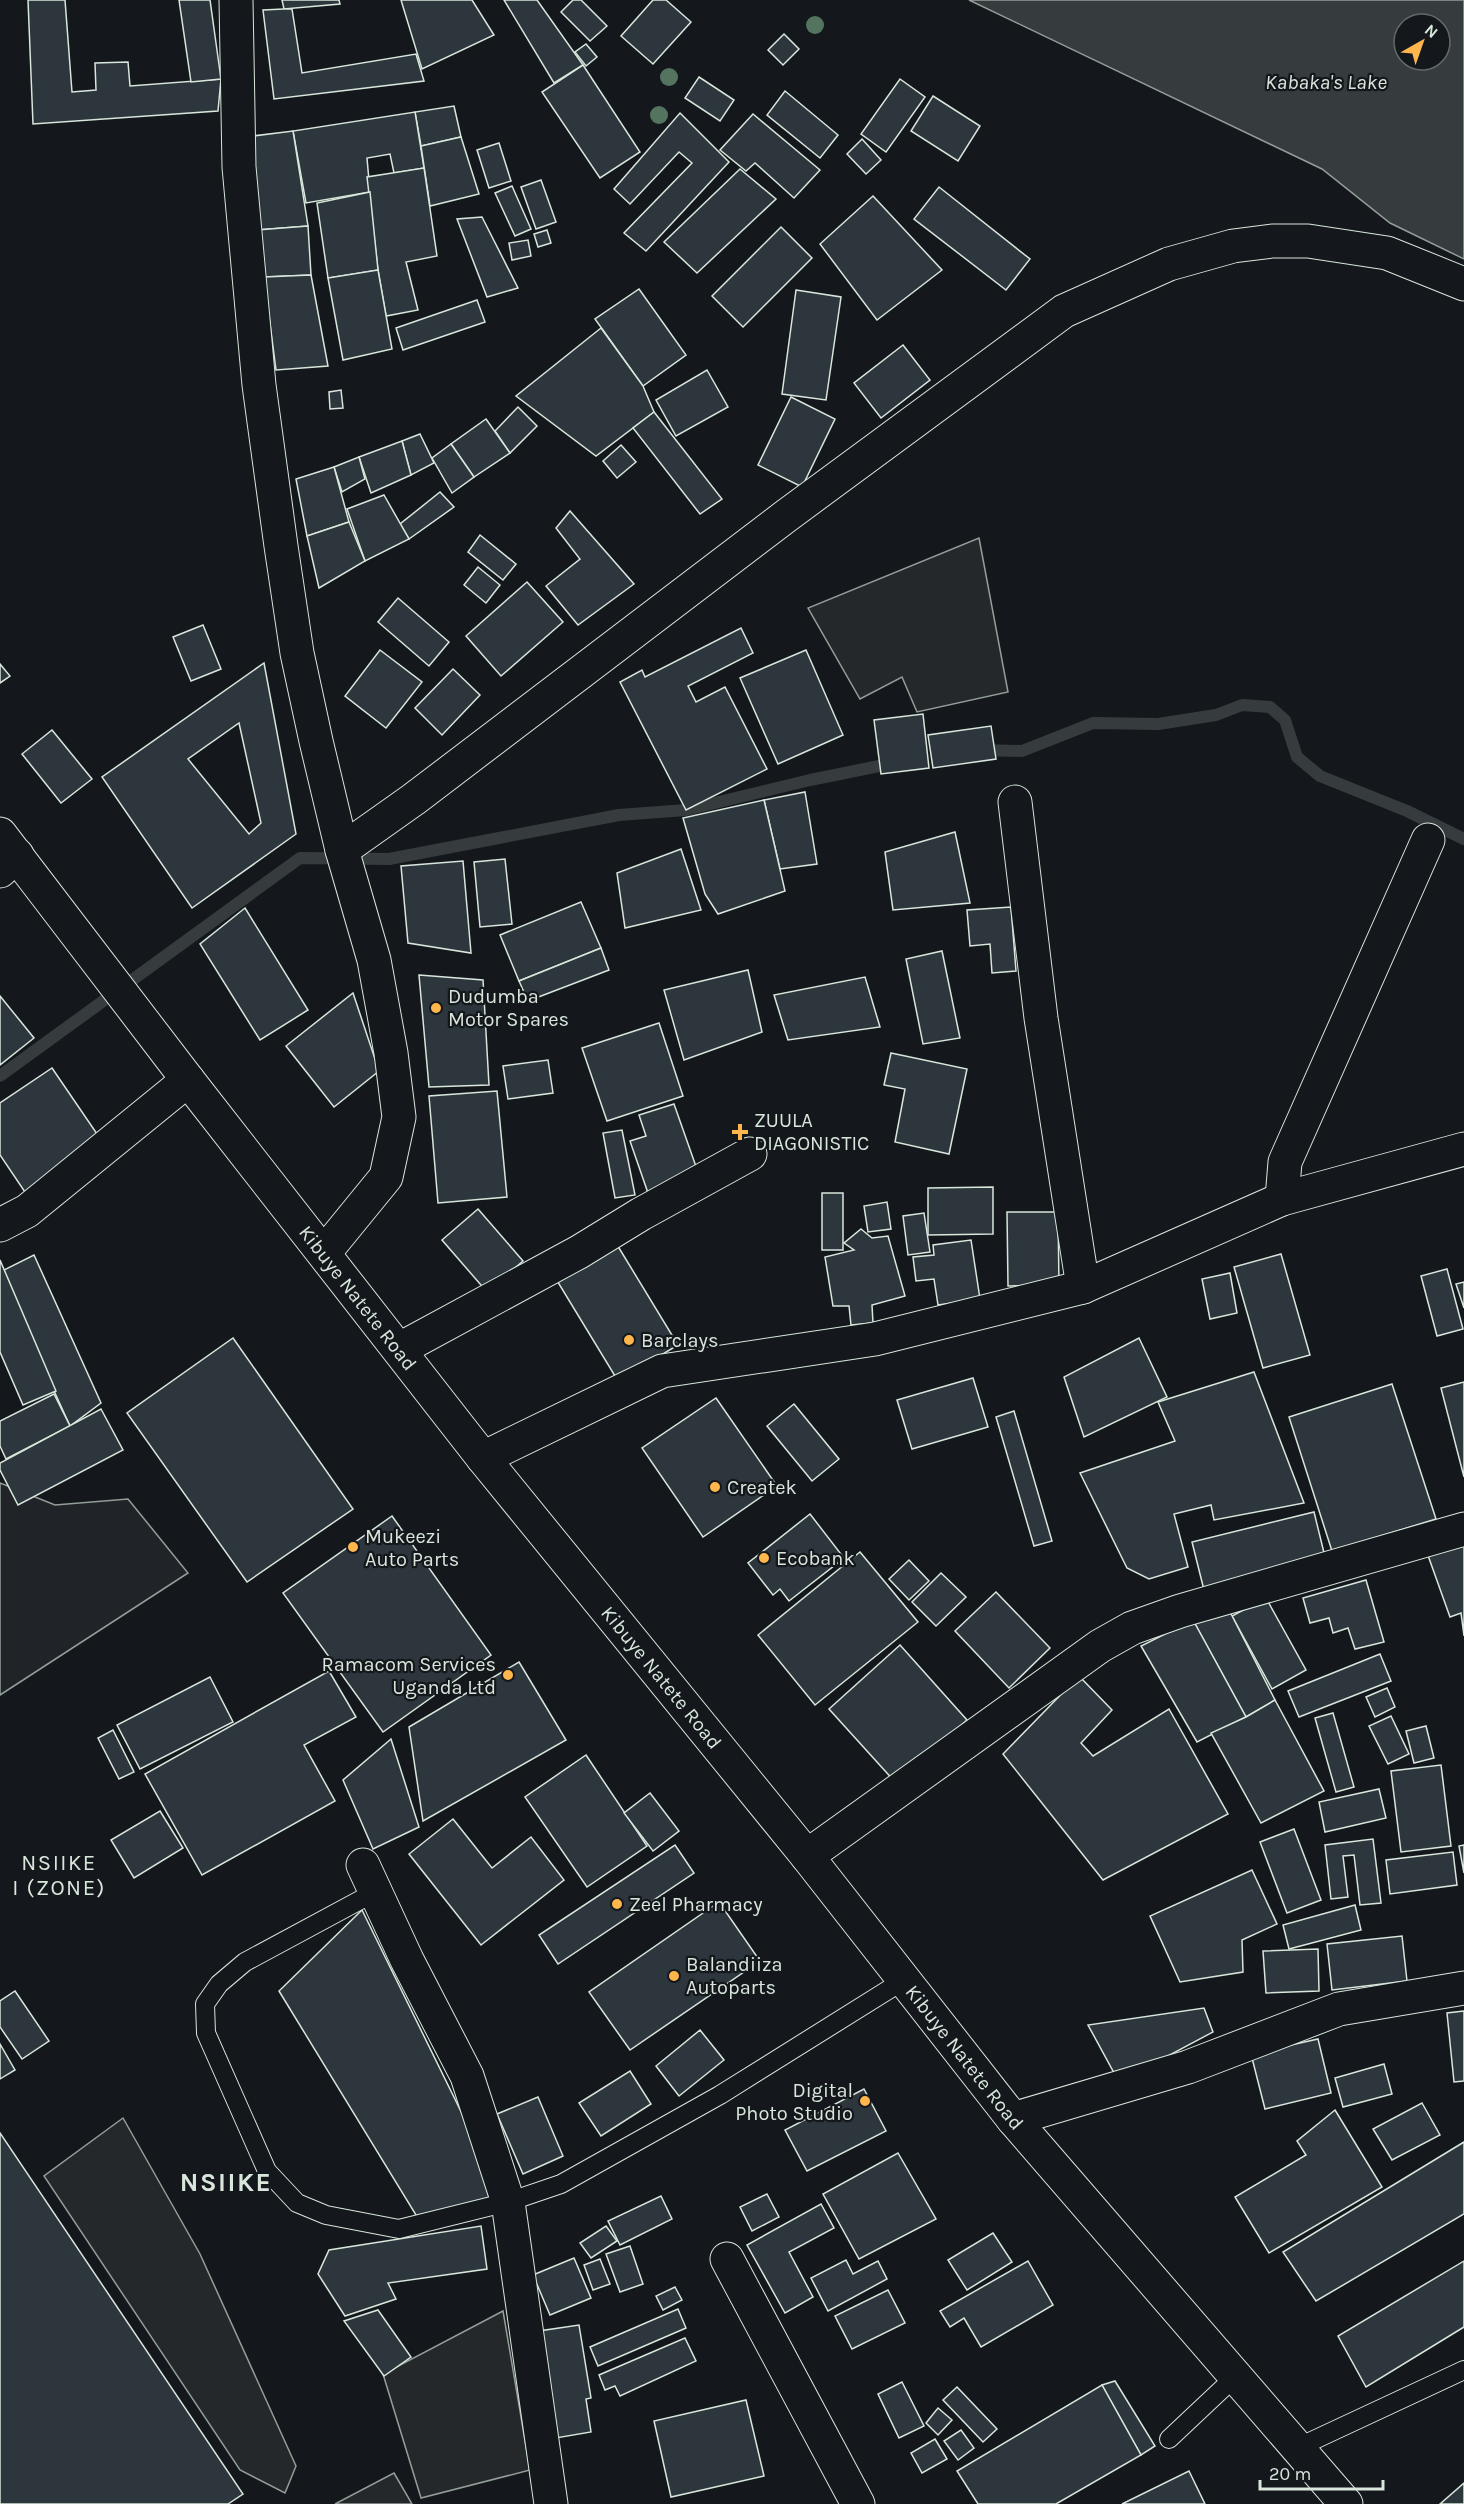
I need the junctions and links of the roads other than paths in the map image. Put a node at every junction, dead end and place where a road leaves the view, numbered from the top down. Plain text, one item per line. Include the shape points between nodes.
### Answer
1 (236, 0) edge
2 (1464, 284) edge
3 (1015, 802) dead end
4 (1428, 840) dead end
5 (342, 850) junction
6 (6, 853) edge
7 (188, 1080) junction
8 (1464, 1149) edge
9 (750, 1154) dead end
10 (1282, 1199) junction
11 (0, 1225) edge
12 (324, 1252) junction
13 (1083, 1287) junction
14 (400, 1349) junction
15 (483, 1458) junction
16 (1464, 1528) edge
17 (807, 1856) junction
18 (369, 1879) joint
19 (904, 1980) junction
20 (1464, 1988) edge
21 (1013, 2119) junction
22 (508, 2202) junction
23 (726, 2259) dead end
24 (1464, 2370) edge
25 (1237, 2376) junction
26 (1169, 2439) dead end
27 (1299, 2447) junction
28 (551, 2504) edge
29 (858, 2504) edge
30 (1346, 2504) edge

1 - 5 street via 239,167 259,385 297,653
2 - 5 street via 1387,253 1308,241 1272,241 1233,246 1169,264 1064,311
3 - 13 street via 1041,1018
4 - 10 street via 1285,1162
5 - 12 street via 374,960 399,1117 386,1177
6 - 7 street, Kibuye Natete Road
7 - 11 street via 27,1211
7 - 12 street, Kibuye Natete Road
8 - 10 street
9 - 14 street
10 - 13 street
12 - 14 street, Kibuye Natete Road
13 - 15 street via 875,1340 662,1371
14 - 15 street, Kibuye Natete Road
15 - 17 street, Kibuye Natete Road
16 - 17 street via 1132,1628 1100,1646
17 - 19 street, Kibuye Natete Road
18 - 22 street via 467,2076
18 - 22 lane via 245,1962 219,1984 206,2004 206,2033 267,2171 297,2203 326,2216 399,2229
19 - 21 street, Kibuye Natete Road
19 - 22 lane via 720,2095 561,2184
20 - 21 street via 1339,2010 1188,2067
21 - 25 street, Kibuye Natete Road
22 - 28 street
23 - 29 street
24 - 27 lane
25 - 26 lane
25 - 27 street, Kibuye Natete Road
27 - 30 street, Kibuye Natete Road

